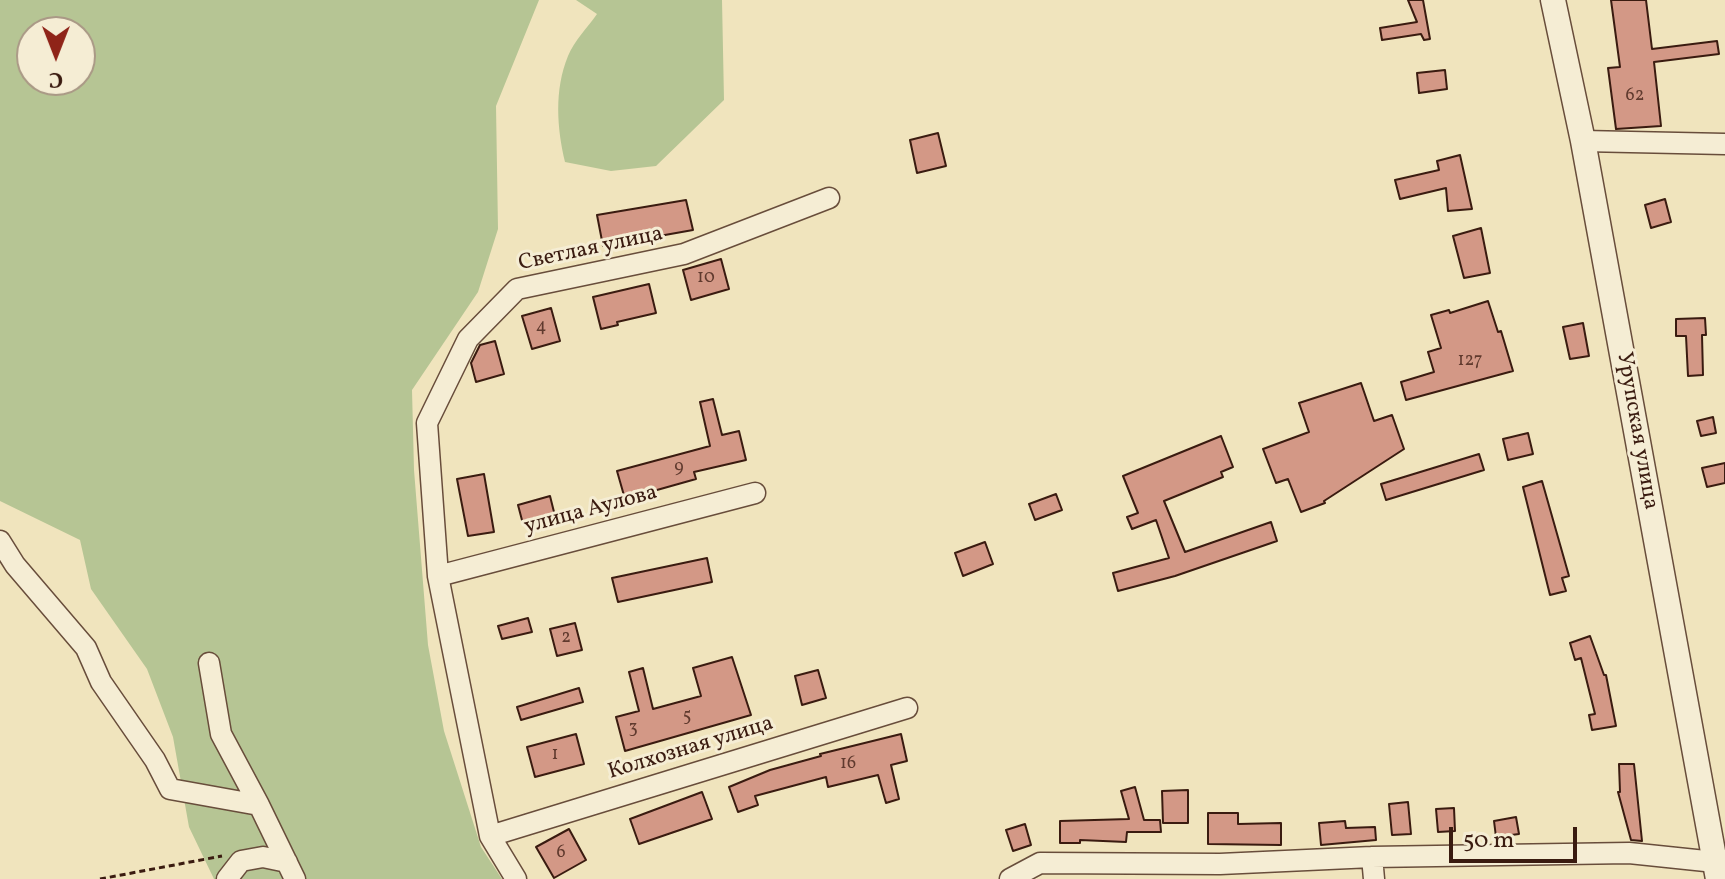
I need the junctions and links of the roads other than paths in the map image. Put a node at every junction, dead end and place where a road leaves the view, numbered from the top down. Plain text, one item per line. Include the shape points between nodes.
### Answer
1 (1553, 0) edge
2 (1583, 141) junction
3 (1725, 144) edge
4 (829, 198) dead end
5 (755, 493) dead end
6 (0, 541) edge
7 (438, 576) junction
8 (209, 663) dead end
9 (907, 708) dead end
10 (259, 805) junction
11 (490, 836) junction
12 (1372, 857) junction
13 (1720, 868) edge
14 (291, 870) edge
15 (227, 879) edge
16 (516, 879) edge
17 (1010, 879) edge
18 (1374, 879) edge

1 - 2 street, Урупская улица
2 - 3 street
2 - 13 street, Урупская улица
4 - 7 street, Светлая улица via 684,254 517,289 468,339 427,423
5 - 7 street, улица Аулова
6 - 10 street via 86,648 101,682 170,789
7 - 11 street
8 - 10 street via 221,734
9 - 11 street, Колхозная улица
10 - 14 street
11 - 16 street
12 - 13 street, Урупская улица via 1629,853
12 - 17 street, Урупская улица via 1220,864 1040,863
12 - 18 street
14 - 15 street via 263,857 241,861

